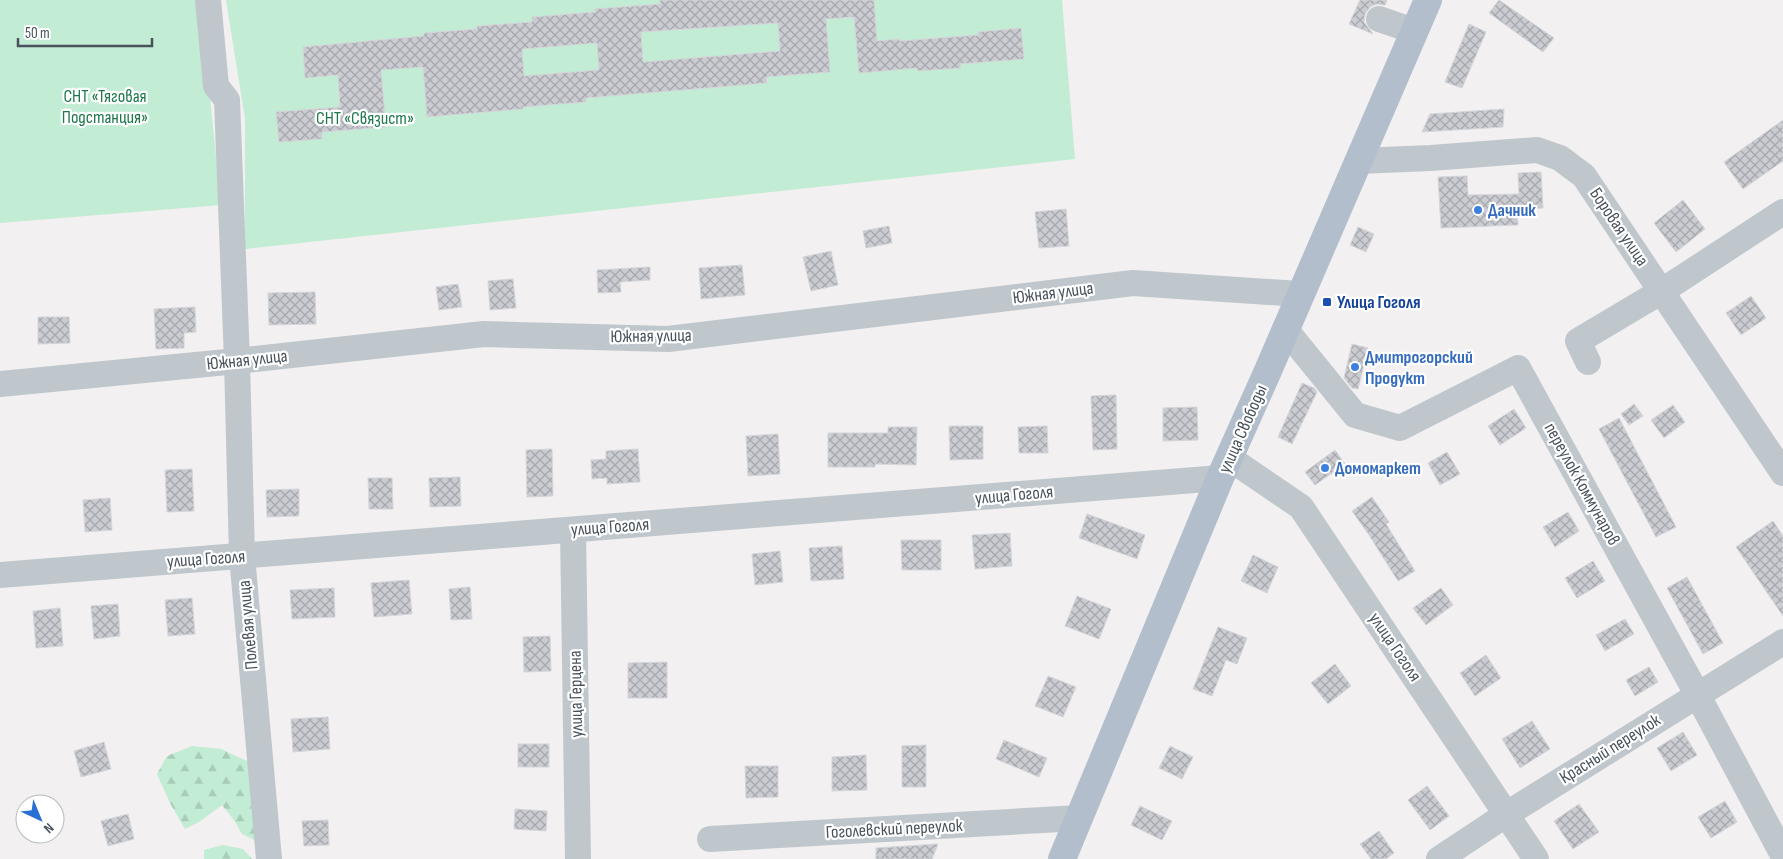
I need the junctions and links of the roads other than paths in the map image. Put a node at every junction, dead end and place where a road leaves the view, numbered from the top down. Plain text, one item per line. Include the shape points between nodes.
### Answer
1 (208, 0) edge
2 (1428, 0) edge
3 (1379, 19) dead end
4 (1414, 31) junction
5 (1358, 161) junction
6 (1783, 212) edge
7 (1662, 291) junction
8 (1300, 294) junction
9 (1285, 329) junction
10 (237, 361) junction
11 (1588, 362) dead end
12 (0, 384) edge
13 (1225, 468) junction
14 (1783, 473) edge
15 (573, 530) junction
16 (242, 556) junction
17 (0, 574) edge
18 (1783, 642) edge
19 (1697, 694) junction
20 (1507, 814) junction
21 (1079, 818) junction
22 (710, 840) dead end
23 (1783, 855) edge
24 (269, 859) edge
25 (578, 859) edge
26 (1062, 859) edge
27 (1439, 859) edge
28 (1536, 859) edge

1 - 10 street, Полевая улица via 216,86 227,100
2 - 4 main road, улица Свободы
3 - 4 street
4 - 5 main road, улица Свободы
5 - 7 street, Боровая улица via 1537,150 1560,158 1584,176
5 - 8 main road, улица Свободы
6 - 7 street
7 - 11 street via 1578,341
7 - 14 street, Боровая улица
8 - 9 main road, улица Свободы
8 - 10 street, Южная улица via 1132,283 668,339 484,334
9 - 13 main road, улица Свободы
9 - 19 street, переулок Коммунаров via 1355,415 1400,428 1518,368
10 - 12 street, Южная улица
10 - 16 street, Полевая улица
13 - 15 street, улица Гоголя
13 - 20 street, улица Гоголя via 1301,507
13 - 21 main road, улица Свободы
15 - 16 street, улица Гоголя
15 - 25 street, улица Герцена
16 - 17 street, улица Гоголя
16 - 24 street, Полевая улица
18 - 19 street, Красный переулок
19 - 20 street, Красный переулок
19 - 23 street, переулок Коммунаров
20 - 27 street, Красный переулок
20 - 28 street, улица Гоголя
21 - 22 street, Гоголевский переулок
21 - 26 main road, улица Свободы

